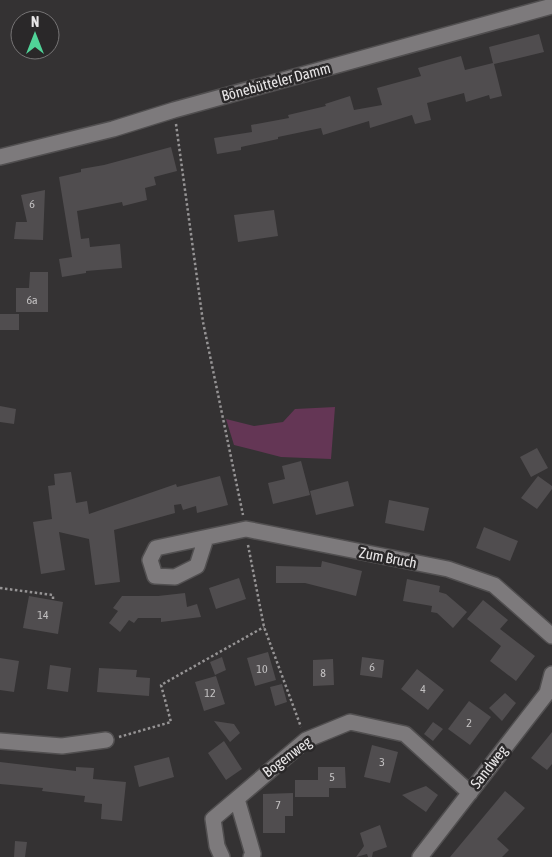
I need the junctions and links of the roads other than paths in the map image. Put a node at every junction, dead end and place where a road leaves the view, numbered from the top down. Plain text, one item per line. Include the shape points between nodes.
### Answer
1 (552, 6) edge
2 (0, 158) edge
3 (206, 538) dead end
4 (552, 636) edge
5 (552, 674) edge
6 (106, 740) road end
7 (0, 741) edge
8 (470, 793) junction
9 (237, 799) junction
10 (222, 857) edge
11 (251, 857) edge
12 (420, 857) edge

1 - 2 street, Bönebütteler Damm
3 - 4 street, Zum Bruch via 246,529 448,569 494,585
5 - 8 street, Sandweg via 547,692
6 - 7 street via 62,746
8 - 9 street, Bogenweg via 405,734 350,722 306,740
8 - 12 street, Sandweg
9 - 10 street, Bogenweg via 213,819
9 - 11 street via 253,854

